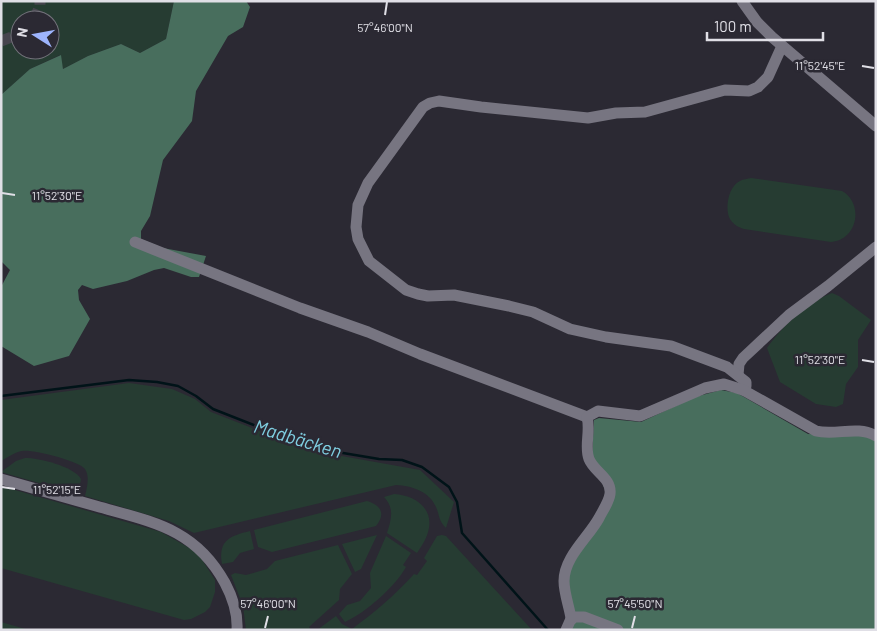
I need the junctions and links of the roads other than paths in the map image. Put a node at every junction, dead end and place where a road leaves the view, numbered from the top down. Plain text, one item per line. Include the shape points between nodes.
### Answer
1 (742, 1) edge
2 (782, 46) junction
3 (876, 126) edge
4 (135, 242) dead end
5 (876, 247) edge
6 (738, 376) junction
7 (743, 390) junction
8 (587, 417) junction
9 (876, 436) edge
10 (1, 479) edge
11 (571, 618) junction
12 (237, 630) edge
13 (566, 630) edge
14 (618, 630) edge

1 - 2 street via 757,22
2 - 3 street
2 - 6 street via 768,77 758,87 749,91 725,90 645,112 593,117 439,101 430,103 423,107 368,183 361,195 356,217 358,239 369,261 397,284 418,294 467,297 522,308 570,329 671,346 728,367
4 - 8 street
5 - 6 street via 789,314 743,358
6 - 7 street via 746,382
7 - 8 street via 716,385 640,416 598,412
7 - 9 street via 816,431 828,434 860,432
8 - 11 street via 589,459 606,479 611,491 595,526 566,568 564,588
10 - 12 street via 155,523 183,537 203,551 219,571 234,602
11 - 13 street
11 - 14 street via 584,617

